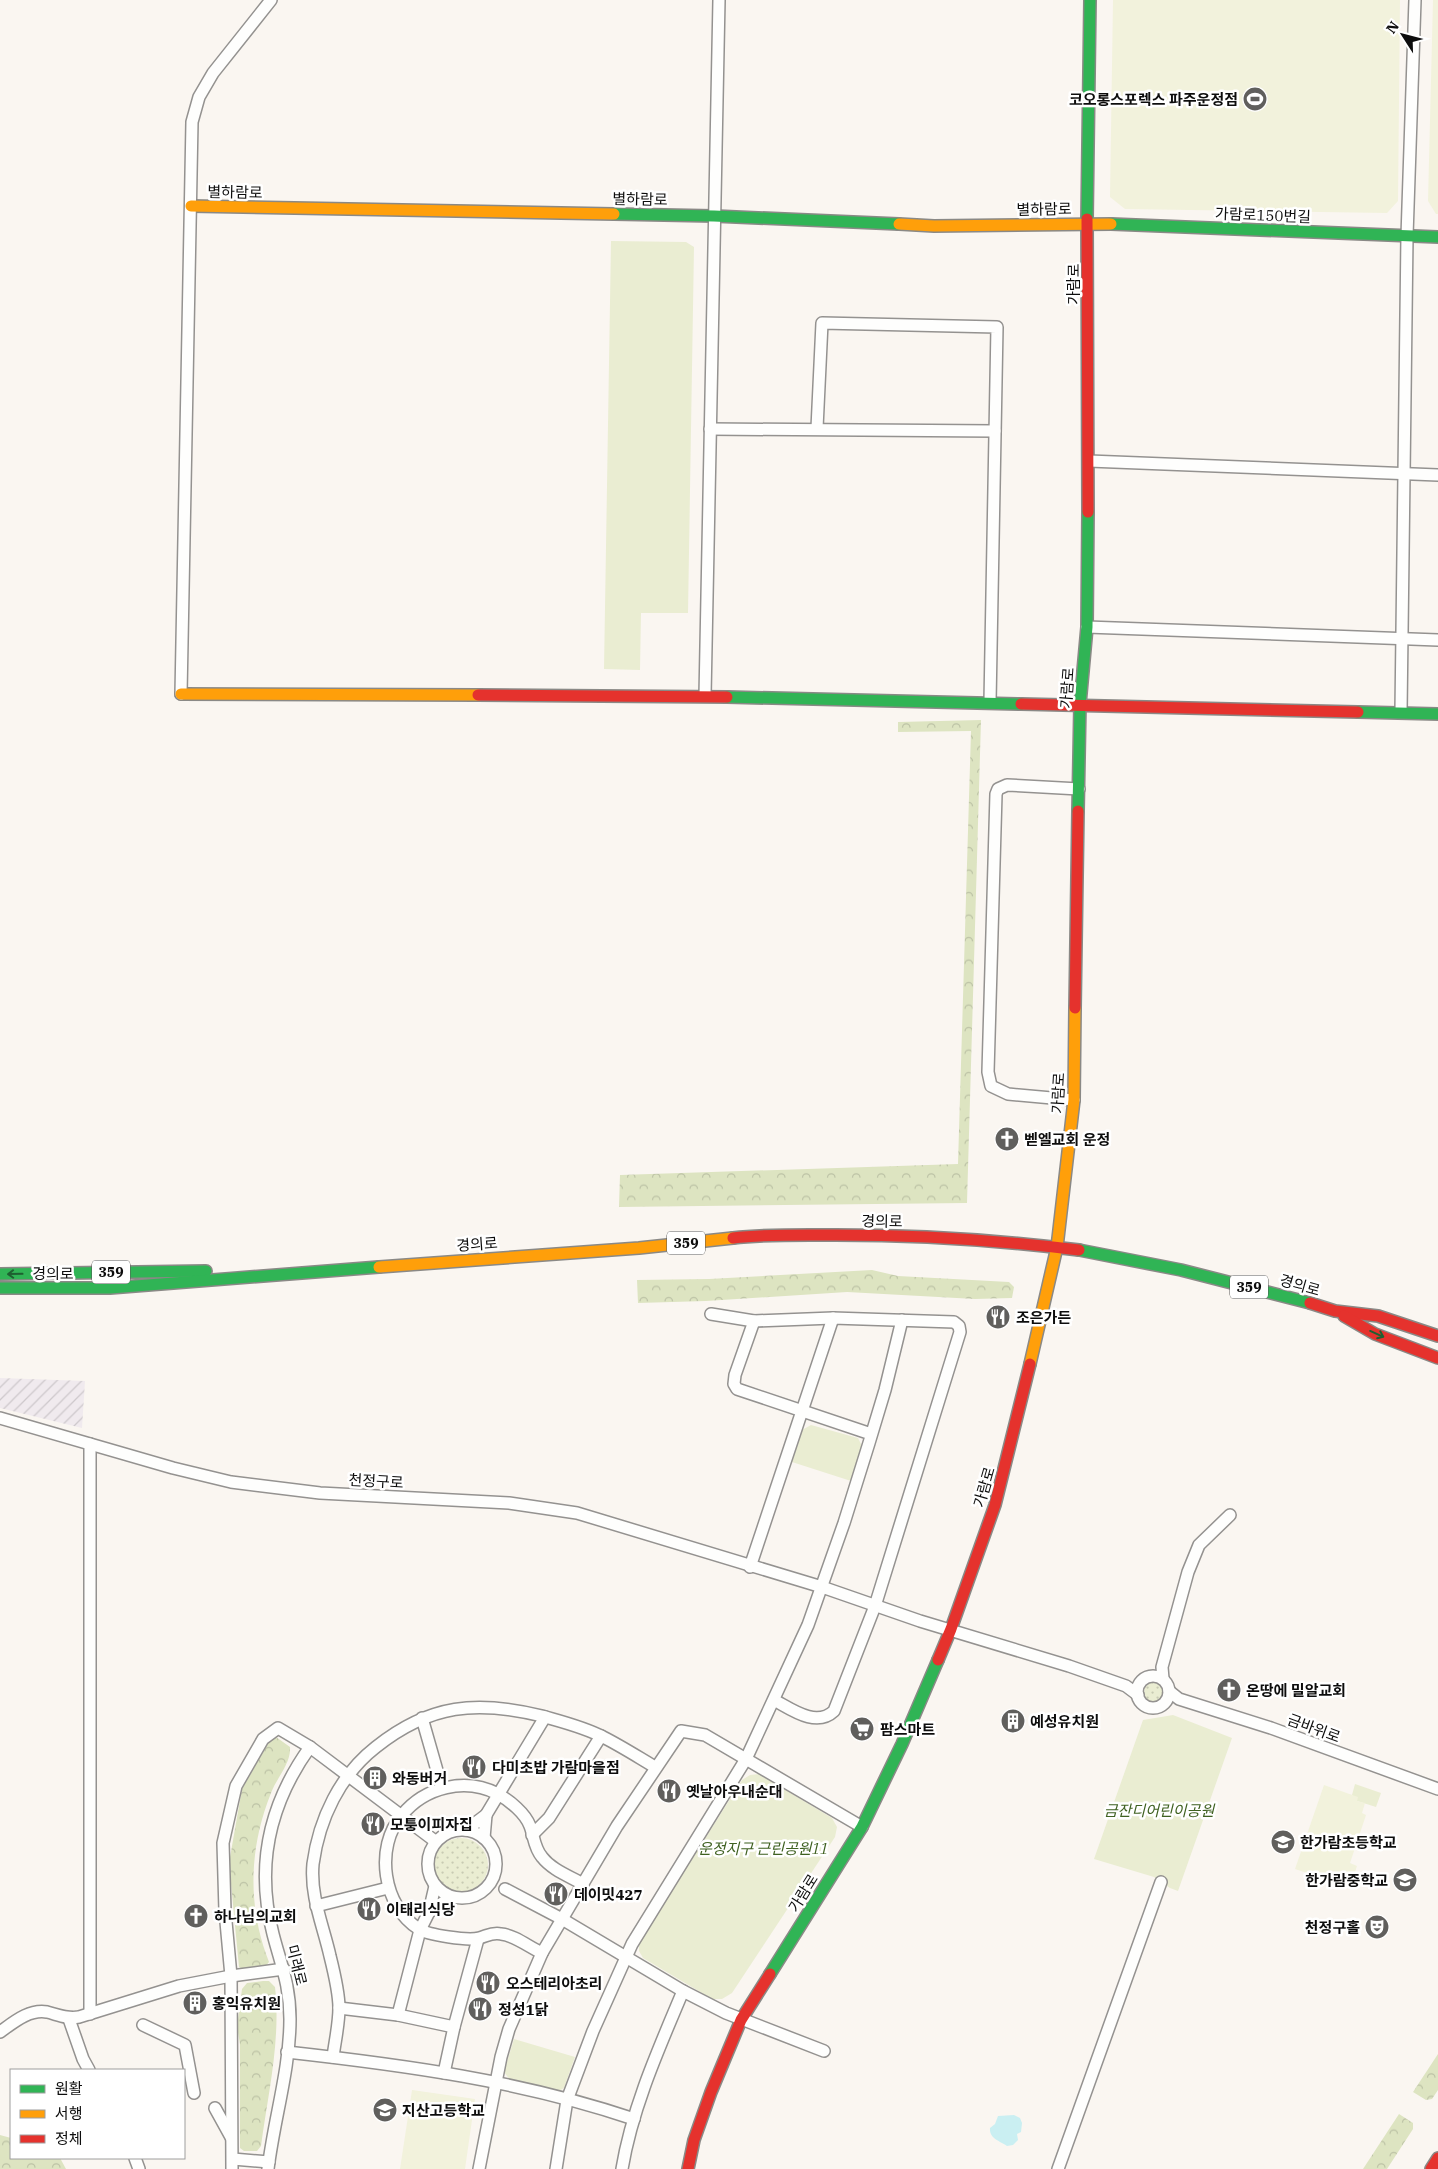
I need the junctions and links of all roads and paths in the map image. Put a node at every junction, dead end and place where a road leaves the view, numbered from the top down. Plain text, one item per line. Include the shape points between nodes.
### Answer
1 (271, 0) edge
2 (719, 0) edge
3 (1090, 0) edge
4 (1415, 0) edge
5 (191, 206) junction
6 (714, 216) junction
7 (1087, 223) junction
8 (1407, 236) junction
9 (1438, 237) edge
10 (816, 428) junction
11 (710, 429) junction
12 (995, 431) junction
13 (1089, 461) junction
14 (1403, 474) junction
15 (1438, 476) edge
16 (1087, 627) junction
17 (1402, 640) junction
18 (1438, 640) edge
19 (705, 696) junction
20 (990, 702) junction
21 (1080, 704) junction
22 (1401, 712) junction
23 (1438, 714) edge
24 (1079, 789) junction
25 (1074, 1100) junction
26 (1057, 1247) junction
27 (0, 1263) edge
28 (0, 1274) edge
29 (220, 1276) junction
30 (0, 1288) edge
31 (0, 1298) edge
32 (1335, 1311) junction
33 (711, 1314) dead end
34 (833, 1318) junction
35 (902, 1320) junction
36 (754, 1321) junction
37 (1438, 1324) edge
38 (1438, 1336) edge
39 (1438, 1358) edge
40 (802, 1412) junction
41 (0, 1418) edge
42 (871, 1434) junction
43 (90, 1444) junction
44 (1230, 1515) dead end
45 (750, 1567) junction
46 (822, 1587) junction
47 (875, 1606) junction
48 (951, 1629) junction
49 (1158, 1678) junction
50 (1140, 1683) junction
51 (1126, 1686) junction
52 (1169, 1691) junction
53 (1138, 1695) junction
54 (1179, 1699) junction
55 (774, 1700) junction
56 (1165, 1703) junction
57 (545, 1717) junction
58 (422, 1718) junction
59 (601, 1736) junction
60 (310, 1747) junction
61 (746, 1759) junction
62 (655, 1768) junction
63 (348, 1775) junction
64 (442, 1788) junction
65 (1438, 1789) edge
66 (498, 1794) junction
67 (486, 1815) junction
68 (401, 1816) junction
69 (862, 1827) junction
70 (466, 1830) junction
71 (532, 1835) junction
72 (484, 1838) junction
73 (435, 1842) junction
74 (495, 1869) junction
75 (1161, 1882) dead end
76 (583, 1884) junction
77 (435, 1886) junction
78 (388, 1888) junction
79 (506, 1889) junction
80 (484, 1890) junction
81 (451, 1897) junction
82 (316, 1906) junction
83 (429, 1912) junction
84 (562, 1920) junction
85 (420, 1930) junction
86 (478, 1939) junction
87 (542, 1953) junction
88 (626, 1956) junction
89 (284, 1970) junction
90 (230, 1976) junction
91 (683, 1991) junction
92 (339, 2008) junction
93 (90, 2014) junction
94 (398, 2015) junction
95 (69, 2019) junction
96 (741, 2020) junction
97 (143, 2025) dead end
98 (454, 2027) junction
99 (0, 2032) edge
100 (824, 2051) dead end
101 (287, 2052) junction
102 (333, 2057) junction
103 (89, 2069) edge
104 (444, 2073) junction
105 (497, 2082) junction
106 (194, 2093) dead end
107 (567, 2100) junction
108 (215, 2108) dead end
109 (634, 2119) junction
110 (232, 2140) junction
111 (1438, 2158) edge
112 (233, 2164) edge
113 (268, 2166) edge
114 (479, 2169) edge
115 (556, 2169) edge
116 (622, 2169) edge
117 (688, 2169) edge
118 (1058, 2169) edge
119 (1431, 2169) edge

1 - 5 street via 213,73 199,96 192,122
2 - 6 street
3 - 7 street, 가람로
4 - 8 street
5 - 6 street, 별하람로
5 - 19 street via 181,694
6 - 7 street, 별하람로 via 934,226
6 - 11 street
7 - 8 street, 가람로150번길
7 - 13 street, 가람로
8 - 9 street, 가람로150번길
8 - 14 street
10 - 11 street
10 - 12 street
10 - 12 street via 822,323 997,327
11 - 19 street
12 - 20 street
13 - 14 street
13 - 16 street, 가람로
14 - 15 street
14 - 17 street
16 - 17 street
16 - 21 street, 가람로
17 - 18 street
17 - 22 street
19 - 20 street
20 - 21 street
21 - 22 street
21 - 24 street, 가람로
22 - 23 street
24 - 25 street, 가람로
24 - 25 street via 1007,785 996,794 988,1072 991,1086 1003,1092
25 - 26 street, 가람로
26 - 29 street, 경의로 / 359 via 887,1235 761,1235 638,1248
26 - 32 street, 경의로 / 359 via 1181,1270
26 - 48 street, 가람로 via 1050,1288 995,1505
27 - 29 street
29 -> 28 street, 경의로 / 359
29 - 30 street, 경의로 / 359 via 110,1288
29 - 31 street via 121,1299
32 - 37 street via 1385,1306
32 - 38 street, 경의로 / 359 via 1378,1316
32 -> 39 street via 1375,1334
33 - 36 street
34 - 35 street
34 - 36 street
34 - 40 street
35 - 42 street
35 - 47 street via 954,1322 960,1332
36 - 40 street via 734,1384 737,1389
40 - 42 street
40 - 45 street
41 - 43 street, 천정구로
42 - 46 street
43 - 45 street, 천정구로 via 192,1473 262,1487 508,1503 577,1513
43 - 93 street
44 - 49 street via 1200,1545 1188,1572
45 - 46 street, 천정구로
46 - 47 street, 천정구로
46 - 55 street
47 - 48 street, 천정구로
47 - 55 street via 830,1715 811,1718
48 - 51 street
48 - 69 street, 가람로
49 - 50 street via 1146,1678
49 - 52 street via 1168,1684
50 - 51 street
50 - 53 street
51 - 53 street
52 - 54 street
52 - 56 street
53 - 56 street via 1148,1707 1159,1707
54 - 56 street
54 - 65 street, 금바위로 via 1271,1728
55 - 61 street
57 - 58 street via 486,1706 452,1709
57 - 59 street
57 - 66 street
58 - 63 street via 392,1734
58 - 64 street
59 - 62 street
59 - 71 street via 549,1818
60 - 63 street
60 - 89 street, 미래로 via 277,1805 266,1852 266,1903
60 - 90 street via 289,1733 274,1729 263,1739 236,1786 222,1844
61 - 62 street via 706,1735 681,1731
61 - 69 street
61 - 88 street
62 - 76 street
63 - 68 street
63 - 82 street via 332,1801 319,1834 313,1866
64 - 66 street via 462,1786
64 - 68 street via 424,1796
66 - 67 street
66 - 71 street via 515,1806 529,1824
67 - 70 street
67 - 72 street
68 - 73 street
68 - 78 street via 390,1838 386,1862
69 - 96 street, 가람로
70 - 72 street
70 - 73 street via 447,1833
71 - 76 street via 540,1856 550,1866
72 - 74 street via 494,1852
73 - 77 street via 427,1859 427,1871
74 - 79 street
74 - 80 street
75 - 118 street
76 - 84 street
77 - 81 street
77 - 83 street
78 - 82 street
78 - 85 street via 400,1911
79 - 80 street
79 - 84 street
80 - 81 street via 471,1898
81 - 83 street
82 - 92 street via 330,1955
83 - 85 street
84 - 87 street
84 - 88 street
85 - 86 street
85 - 94 street
86 - 87 street via 489,1934 502,1934
86 - 98 street
87 - 105 street via 510,2029
88 - 91 street
88 - 107 street
89 - 90 street
89 - 101 street, 미래로 via 290,2021
90 - 93 street via 155,1992
90 - 110 street
91 - 96 street
91 - 109 street
92 - 94 street
92 - 102 street
93 - 95 street
94 - 98 street
95 - 99 street via 38,2011
95 - 103 street
96 - 100 street
96 - 117 street, 가람로 via 694,2140
97 - 106 street via 185,2045
98 - 104 street
101 - 102 street
101 - 113 street, 미래로
102 - 104 street
104 - 105 street
105 - 107 street
105 - 114 street
107 - 109 street
107 - 115 street
108 - 110 street
109 - 116 street
110 - 112 street
111 - 119 street
112 - 113 street

